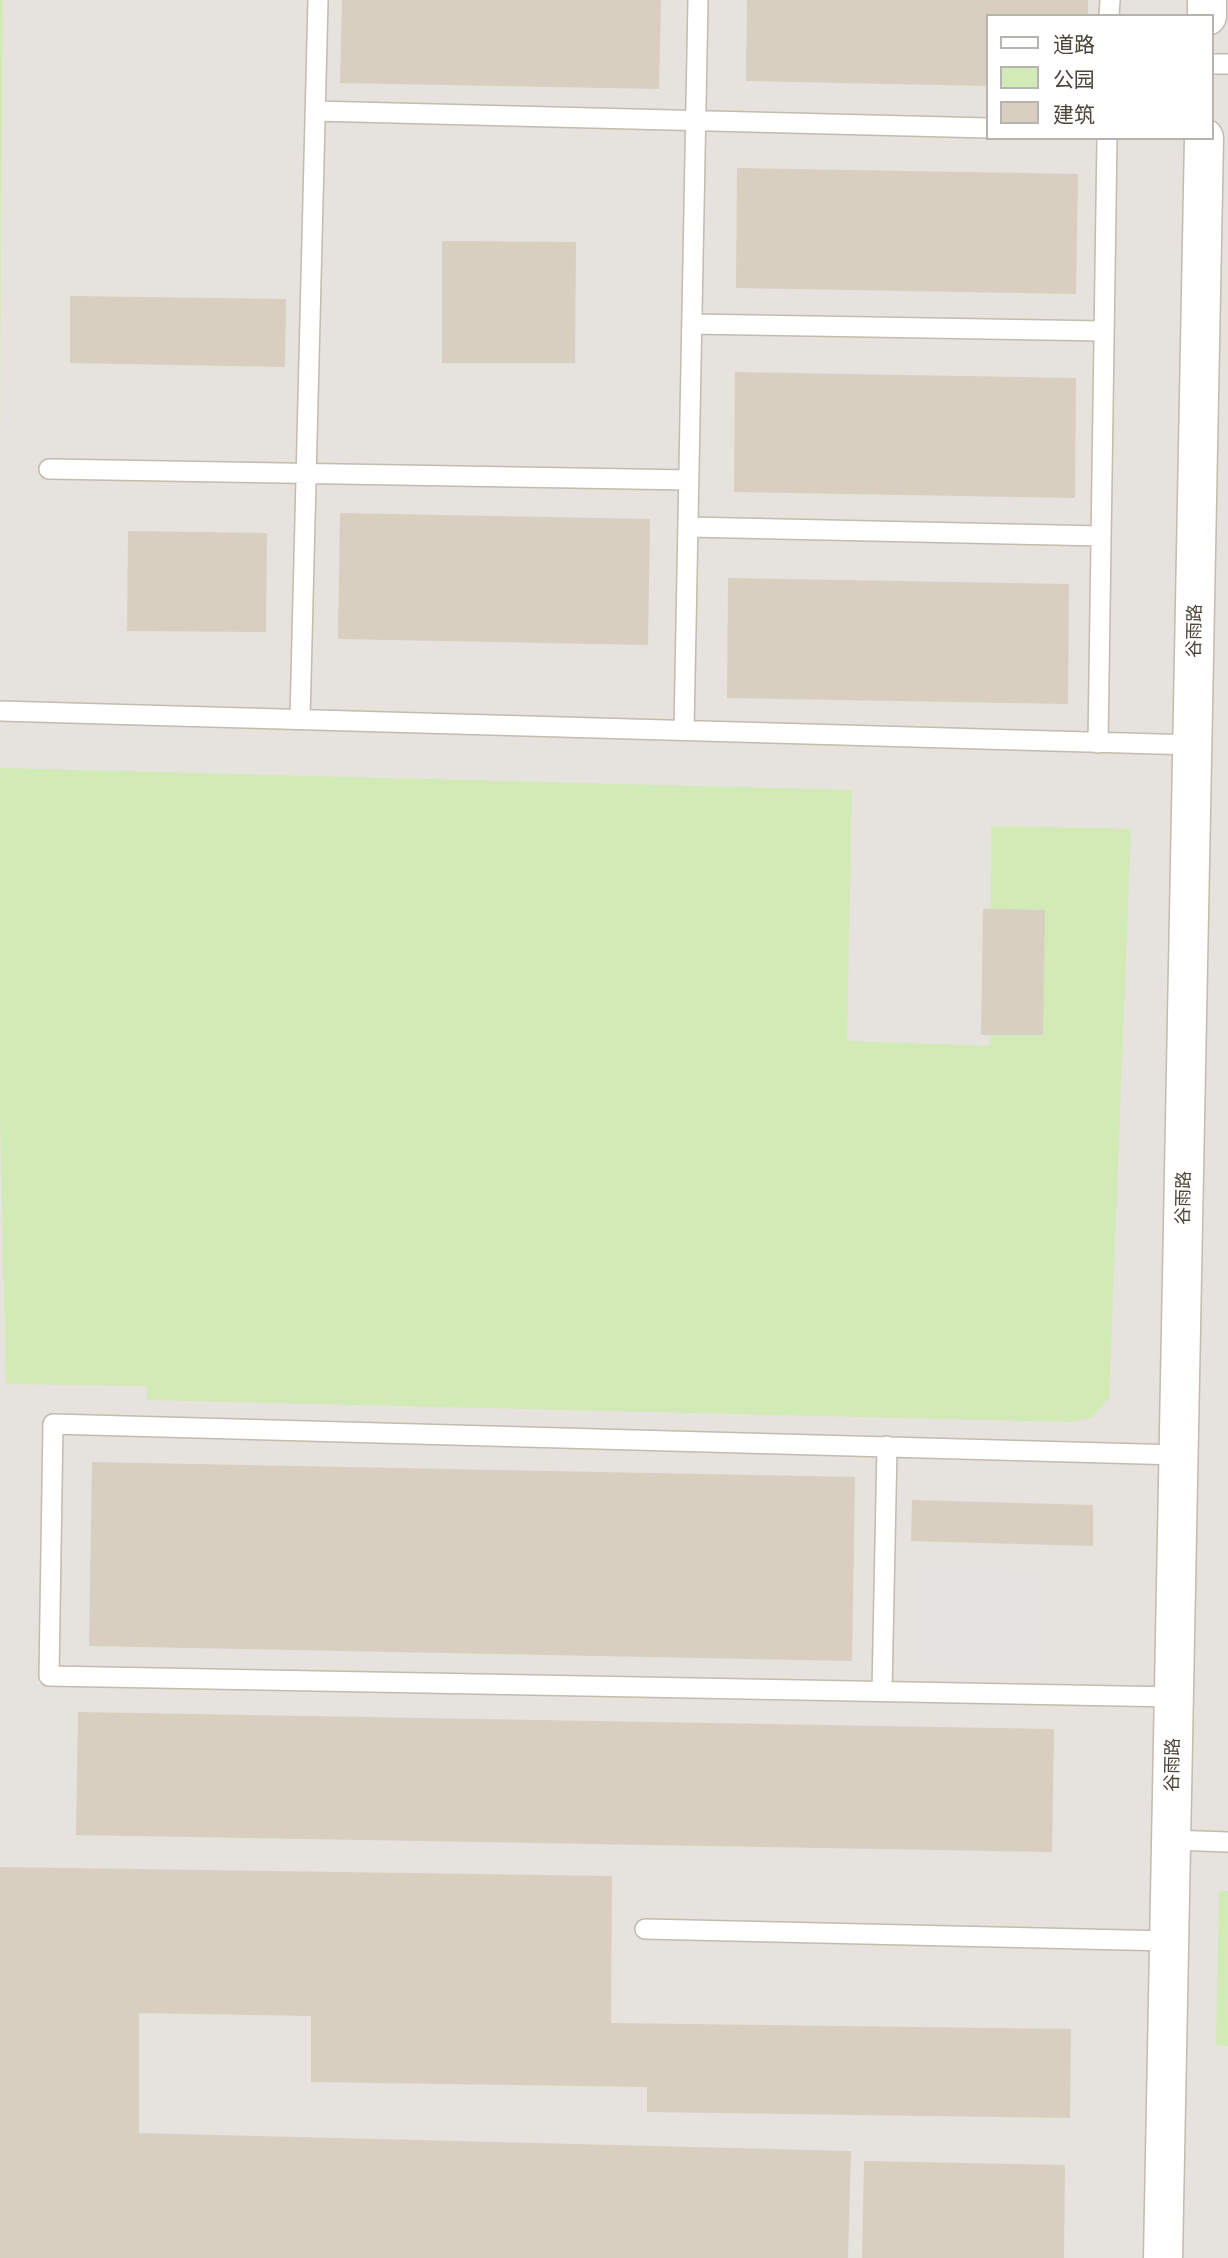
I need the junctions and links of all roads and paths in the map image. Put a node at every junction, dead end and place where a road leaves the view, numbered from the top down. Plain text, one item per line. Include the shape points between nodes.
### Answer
1 (318, 0) edge
2 (698, 0) edge
3 (315, 111) junction
4 (696, 121) junction
5 (986, 128) edge
6 (1107, 140) edge
7 (1205, 140) edge
8 (692, 324) junction
9 (1104, 331) junction
10 (49, 469) dead end
11 (306, 473) junction
12 (689, 480) junction
13 (688, 527) junction
14 (1101, 536) junction
15 (0, 711) edge
16 (300, 719) junction
17 (684, 730) junction
18 (1098, 743) junction
19 (1193, 745) junction
20 (887, 1446) junction
21 (1179, 1455) junction
22 (882, 1691) junction
23 (1175, 1697) junction
24 (1172, 1840) junction
25 (1228, 1842) edge
26 (645, 1929) dead end
27 (1170, 1941) junction
28 (1163, 2258) edge

1 - 3 lane
2 - 4 lane
3 - 4 lane
3 - 11 lane
4 - 5 lane
4 - 8 lane
6 - 9 lane
7 - 19 street, 谷雨路
8 - 9 lane
8 - 12 lane
9 - 14 lane
10 - 11 lane
11 - 12 lane
11 - 16 lane
12 - 13 lane
13 - 14 lane
13 - 17 lane
14 - 18 lane
15 - 16 lane
16 - 17 lane
17 - 18 lane
18 - 19 lane
19 - 21 street, 谷雨路
20 - 21 lane
20 - 22 lane
20 - 22 lane via 53,1424 49,1676
21 - 23 street, 谷雨路
22 - 23 lane
23 - 24 street, 谷雨路
24 - 25 lane
24 - 27 street, 谷雨路
26 - 27 lane
27 - 28 street, 谷雨路

